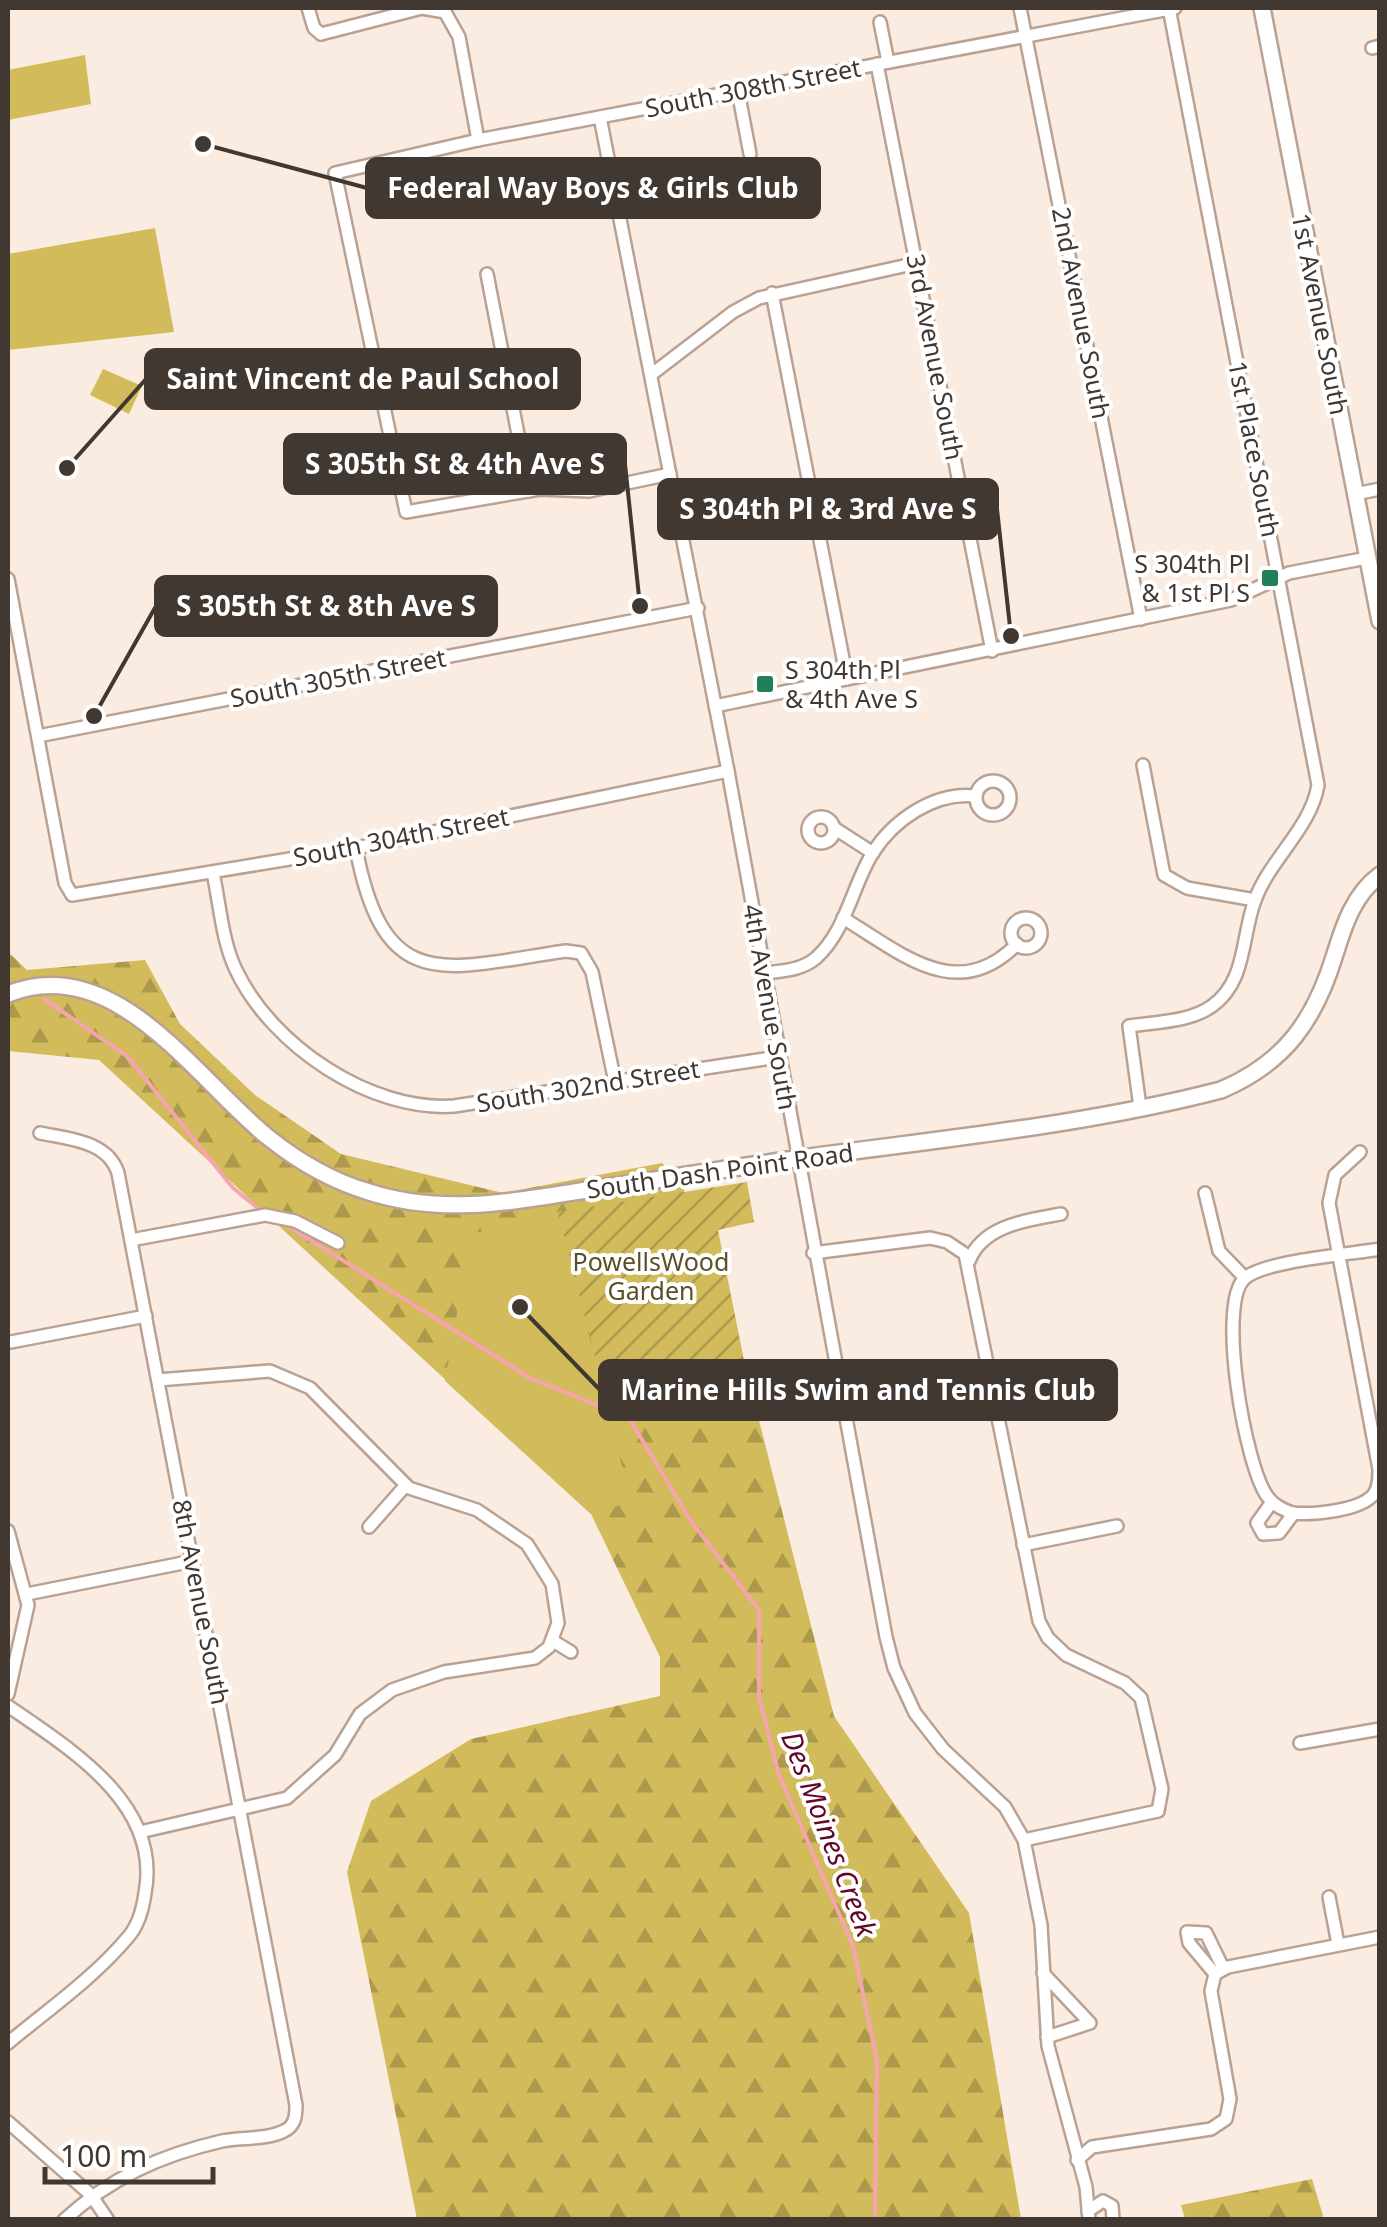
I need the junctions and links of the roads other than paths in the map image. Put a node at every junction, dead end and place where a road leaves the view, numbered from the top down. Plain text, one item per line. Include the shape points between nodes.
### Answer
1 (308, 8) edge
2 (1020, 8) edge
3 (1171, 8) edge
4 (1262, 8) edge
5 (880, 22) dead end
6 (1026, 36) junction
7 (882, 63) junction
8 (738, 91) junction
9 (600, 117) junction
10 (478, 140) junction
11 (750, 154) dead end
12 (917, 263) junction
13 (487, 274) dead end
14 (772, 292) junction
15 (652, 374) junction
16 (670, 474) junction
17 (1380, 489) edge
18 (530, 491) junction
19 (1355, 494) junction
20 (1367, 558) junction
21 (1279, 578) junction
22 (8, 579) edge
23 (698, 608) junction
24 (1141, 619) junction
25 (1380, 621) edge
26 (992, 651) junction
27 (847, 679) junction
28 (715, 706) junction
29 (38, 736) junction
30 (1143, 765) dead end
31 (728, 772) junction
32 (976, 796) dead end
33 (834, 828) dead end
34 (356, 848) junction
35 (873, 852) junction
36 (214, 873) junction
37 (1380, 875) edge
38 (1255, 900) junction
39 (843, 918) junction
40 (1016, 944) dead end
41 (764, 973) junction
42 (8, 994) edge
43 (778, 1057) junction
44 (615, 1082) junction
45 (1140, 1107) junction
46 (40, 1133) dead end
47 (1360, 1152) dead end
48 (797, 1159) junction
49 (1205, 1194) dead end
50 (1062, 1214) dead end
51 (131, 1240) junction
52 (338, 1242) dead end
53 (1380, 1249) edge
54 (813, 1253) junction
55 (1339, 1256) junction
56 (969, 1261) junction
57 (1245, 1278) junction
58 (146, 1316) junction
59 (11, 1342) dead end
60 (1088, 1368) dead end
61 (158, 1380) junction
62 (992, 1387) junction
63 (406, 1485) junction
64 (1275, 1505) junction
65 (1294, 1513) junction
66 (1117, 1526) dead end
67 (369, 1527) dead end
68 (8, 1531) edge
69 (1023, 1545) junction
70 (193, 1561) junction
71 (27, 1594) junction
72 (553, 1641) junction
73 (571, 1652) dead end
74 (8, 1694) edge
75 (8, 1706) edge
76 (1380, 1728) edge
77 (1300, 1743) dead end
78 (241, 1810) junction
79 (140, 1832) junction
80 (1024, 1840) junction
81 (1329, 1897) dead end
82 (1380, 1936) edge
83 (1338, 1944) junction
84 (1042, 1973) junction
85 (1047, 2038) junction
86 (8, 2043) edge
87 (8, 2122) edge
88 (1077, 2160) junction
89 (1086, 2187) junction
90 (91, 2195) junction
91 (1103, 2200) junction
92 (1088, 2215) edge
93 (1114, 2218) edge
94 (64, 2220) edge
95 (108, 2220) edge

1 - 10 street via 317,39 426,8 448,15 459,37
2 - 6 street, 2nd Avenue South
3 - 6 street, South 308th Street
3 - 21 street, 1st Place South
4 - 19 main road, 1st Avenue South
5 - 7 street, 3rd Avenue South
6 - 7 street, South 308th Street
6 - 24 street, 2nd Avenue South
7 - 8 street, South 308th Street
7 - 12 street, 3rd Avenue South
8 - 9 street, South 308th Street
8 - 11 street
9 - 10 street, South 308th Street
9 - 15 street, 4th Avenue South
10 - 18 street, South 308th Street via 334,175 407,513
12 - 14 street
12 - 26 street, 3rd Avenue South
13 - 18 street
14 - 15 street
14 - 27 street
15 - 16 street, 4th Avenue South
16 - 18 street via 588,492
16 - 23 street, 4th Avenue South
17 - 19 street
19 - 20 main road, 1st Avenue South
20 - 21 street
20 - 25 main road, 1st Avenue South
21 - 24 street via 1254,594
21 - 38 street, 1st Place South via 1318,785 1315,804
22 - 29 street
23 - 28 street, 4th Avenue South
23 - 29 street, South 305th Street
24 - 26 street
26 - 27 street
27 - 28 street
28 - 31 street, 4th Avenue South
29 - 36 street, South 304th Street via 72,895
30 - 38 street via 1164,875 1187,888
31 - 34 street, South 304th Street
31 - 41 street, 4th Avenue South
32 - 35 street via 923,806
33 - 35 street
34 - 36 street, South 304th Street
34 - 44 street via 366,896 402,950 437,966 468,968 566,951 586,958
35 - 39 street
36 - 44 street, South 302nd Street via 228,948 252,995 330,1070 365,1092 397,1103 454,1106
37 - 45 main road, South Dash Point Road via 1344,923 1318,1005 1291,1045 1250,1078 1221,1090
38 - 45 street, 1st Place South via 1228,991 1193,1016 1129,1026
39 - 40 street via 911,960 949,973 986,969
39 - 41 street via 805,966
41 - 43 street, 4th Avenue South
42 - 48 main road, South Dash Point Road via 47,984 107,999 166,1042 301,1162 415,1204 495,1204
43 - 44 street, South 302nd Street
43 - 48 street, 4th Avenue South
45 - 48 main road, South Dash Point Road
46 - 51 street, 8th Avenue South via 111,1157
47 - 55 street via 1330,1186
48 - 54 street, 4th Avenue South
49 - 57 street via 1219,1250
50 - 56 street via 991,1234
51 - 52 street via 273,1215
51 - 58 street, 8th Avenue South
53 - 55 street
54 - 56 street via 930,1238 958,1247
54 - 80 street, 4th Avenue South via 894,1668 928,1731 994,1795
55 - 57 street
55 - 65 street via 1379,1470 1374,1494 1356,1504
56 - 62 street
57 - 64 street via 1233,1297 1231,1334 1256,1469
58 - 59 street
58 - 61 street, 8th Avenue South
60 - 62 street
61 - 63 street via 270,1371 296,1380 330,1404
61 - 70 street, 8th Avenue South
62 - 69 street
63 - 67 street
63 - 72 street via 477,1510 527,1544 555,1592
64 - 65 street
64 - 65 street via 1257,1523 1263,1534 1279,1533
66 - 69 street
68 - 71 street
69 - 80 street via 1048,1638 1141,1698 1161,1780 1160,1807 1150,1816
70 - 71 street
70 - 78 street, 8th Avenue South
71 - 74 street
72 - 73 street
72 - 78 street via 526,1661 444,1672 392,1690 360,1714 310,1782 287,1798
75 - 79 street via 92,1769
76 - 77 street
78 - 79 street
78 - 90 street, 8th Avenue South via 294,2084 293,2122 277,2134 154,2161
79 - 86 street via 148,1882 132,1933
80 - 84 street, 4th Avenue South via 1042,1924
81 - 83 street
82 - 83 street
83 - 88 street via 1219,1971 1211,1991 1229,2114 1216,2127 1102,2145
84 - 85 street, 4th Avenue South
84 - 85 street via 1090,2023
85 - 88 street, 4th Avenue South
87 - 90 street
88 - 89 street, 4th Avenue South
89 - 91 street
89 - 92 street, 4th Avenue South
90 - 94 street
90 - 95 street
91 - 92 street
91 - 93 street

